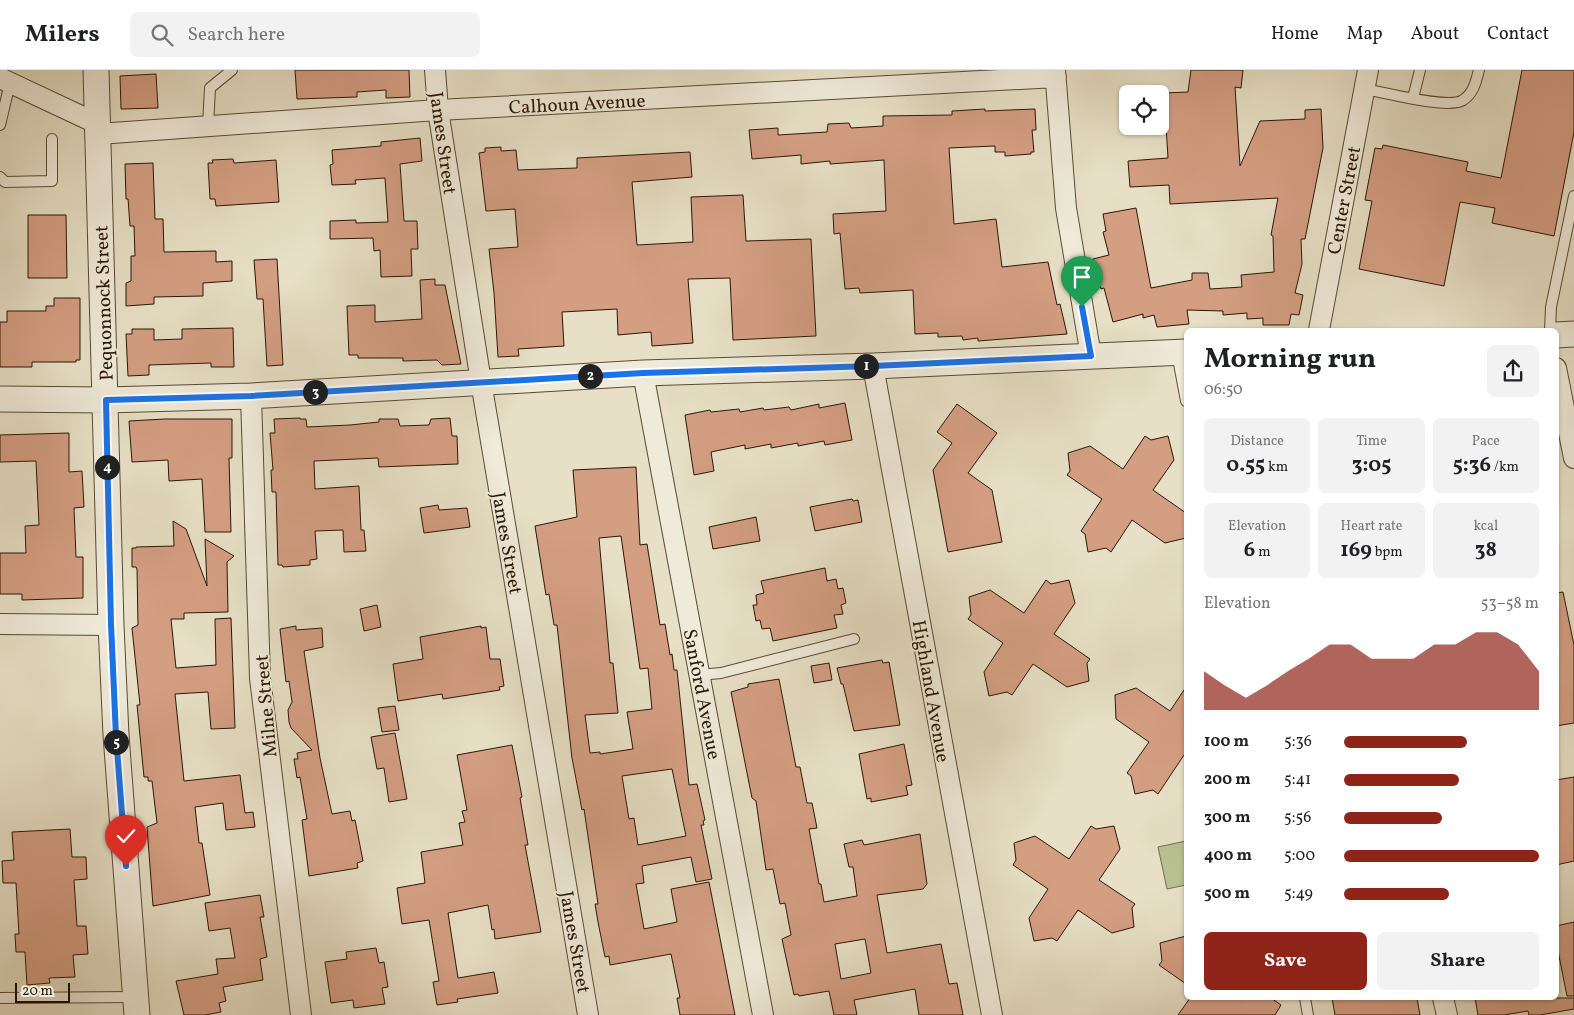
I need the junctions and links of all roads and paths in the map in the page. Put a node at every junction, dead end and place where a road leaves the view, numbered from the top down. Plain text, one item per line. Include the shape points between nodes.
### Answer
1 (96, 70) edge
2 (232, 70) edge
3 (435, 70) edge
4 (1420, 70) edge
5 (1479, 70) edge
6 (1055, 74) edge
7 (1366, 79) edge
8 (5, 81) edge
9 (1414, 98) junction
10 (438, 110) junction
11 (0, 126) edge
12 (208, 126) junction
13 (98, 129) junction
14 (52, 139) dead end
15 (0, 177) edge
16 (1574, 196) edge
17 (1318, 328) edge
18 (1550, 328) edge
19 (1574, 334) edge
20 (1559, 335) edge
21 (1182, 353) edge
22 (1091, 356) junction
23 (873, 366) junction
24 (643, 373) junction
25 (1184, 377) edge
26 (481, 382) junction
27 (1559, 383) edge
28 (251, 396) junction
29 (0, 398) edge
30 (106, 400) junction
31 (1574, 458) edge
32 (0, 624) edge
33 (111, 624) junction
34 (854, 640) dead end
35 (700, 675) junction
36 (0, 998) edge
37 (1304, 1000) edge
38 (1443, 1000) edge
39 (136, 1006) edge
40 (301, 1015) edge
41 (588, 1015) edge
42 (763, 1015) edge
43 (992, 1015) edge
44 (1308, 1015) edge
45 (1447, 1015) edge

1 - 13 street, Pequonnock Street
2 - 12 lane via 210,88
3 - 10 street, James Street
4 - 9 lane
5 - 9 lane via 1474,88 1454,104
6 - 10 street, Calhoun Avenue
6 - 22 street via 1066,208
7 - 9 lane
7 - 17 street, Center Street
8 - 11 lane
8 - 13 street
10 - 12 street, Calhoun Avenue
10 - 26 street, James Street
12 - 13 street, Calhoun Avenue
13 - 30 street, Pequonnock Street
14 - 15 lane via 52,181 5,182
16 - 18 lane via 1551,307
19 - 20 street
21 - 22 street
21 - 25 lane
22 - 23 street
23 - 24 street
23 - 43 street, Highland Avenue
24 - 26 street
24 - 35 street, Sanford Avenue
26 - 28 street
26 - 41 street, James Street
27 - 31 street
28 - 30 street
28 - 40 street, Milne Street via 260,678
29 - 30 street
30 - 33 street, Pequonnock Street
32 - 33 street
33 - 39 street, Pequonnock Street
34 - 35 lane via 721,673
35 - 42 street, Sanford Avenue
36 - 39 lane
37 - 44 lane
38 - 45 street

